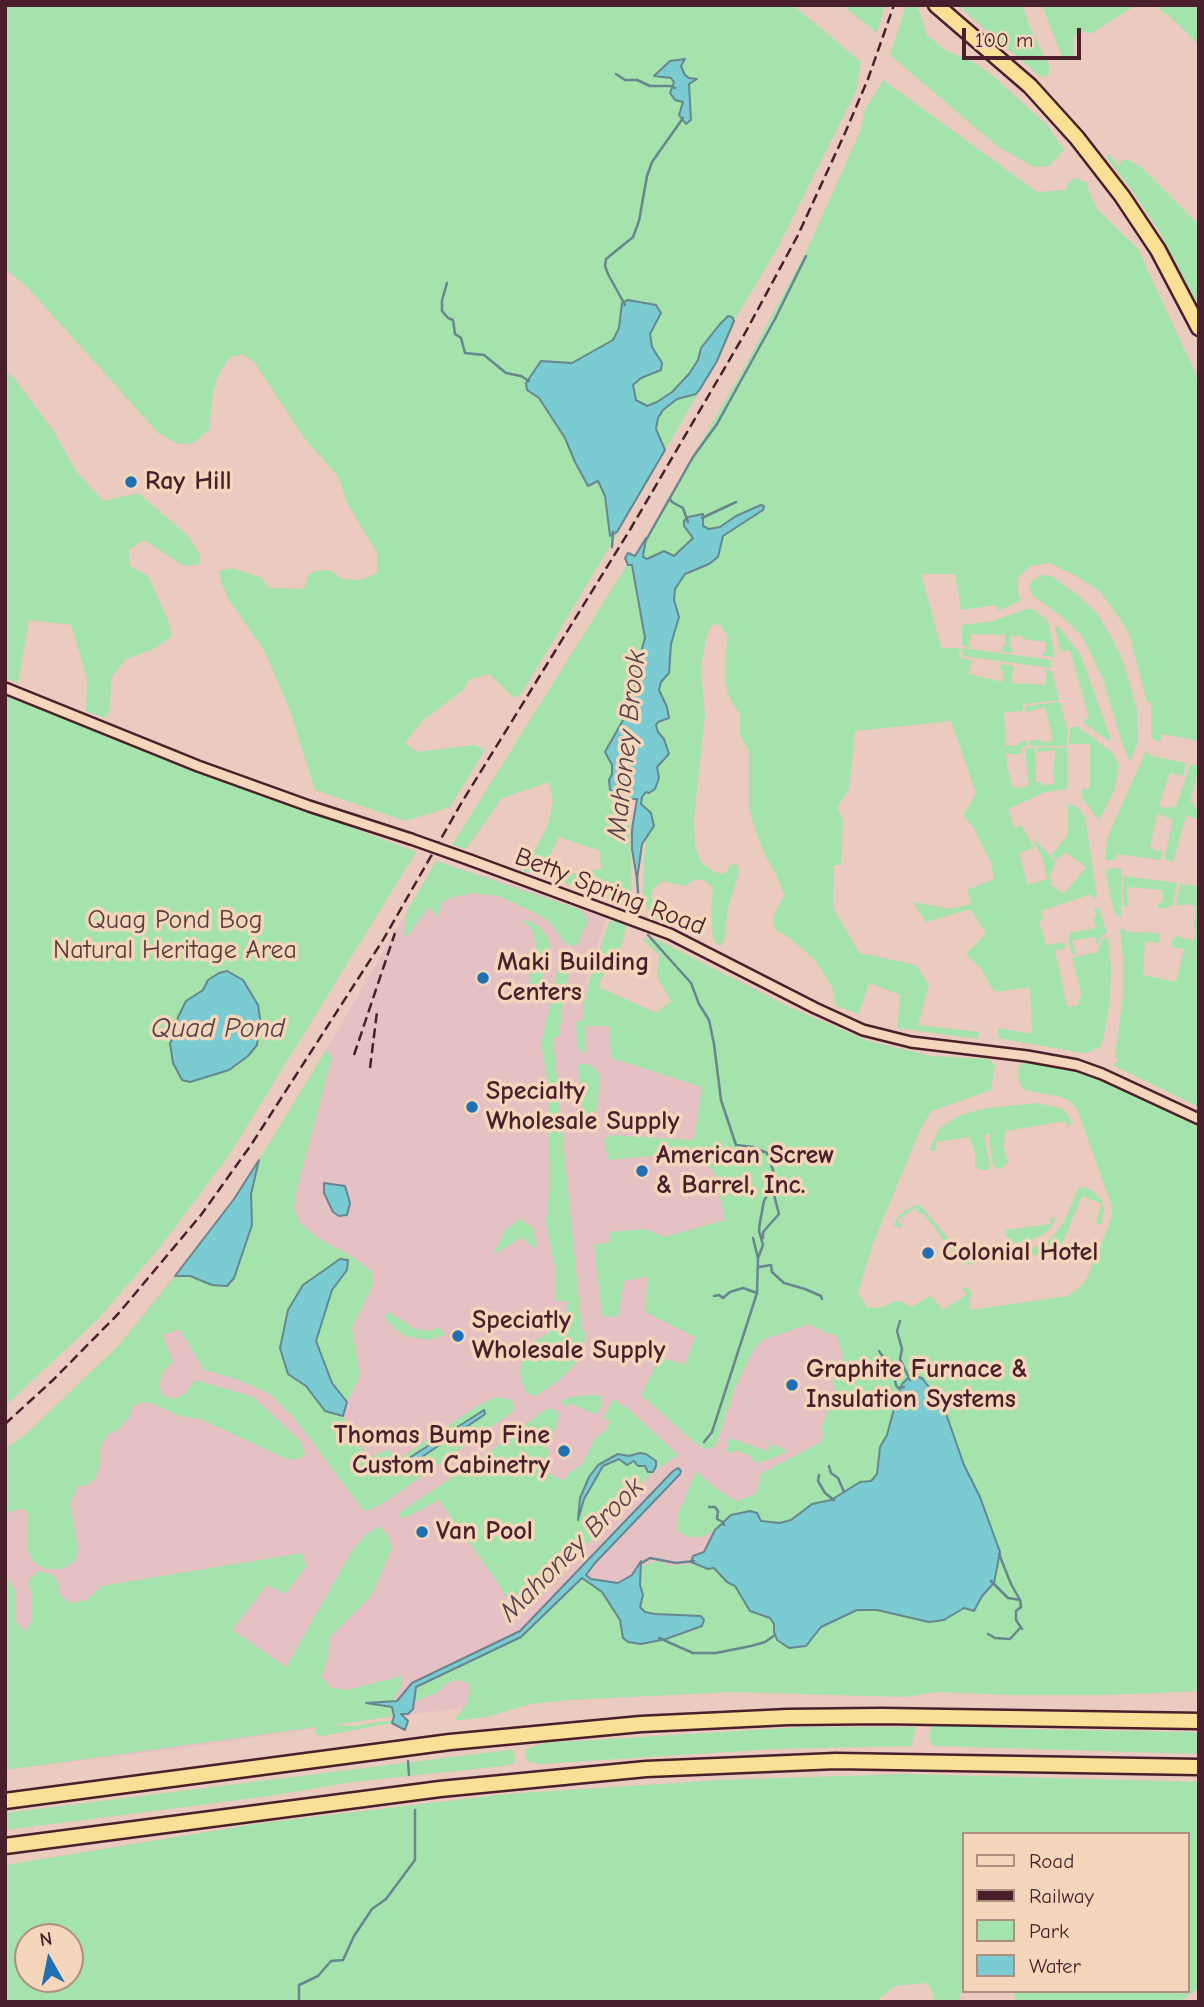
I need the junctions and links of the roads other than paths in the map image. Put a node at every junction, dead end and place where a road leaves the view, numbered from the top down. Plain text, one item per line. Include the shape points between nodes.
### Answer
1 (936, 5) edge
2 (1199, 328) edge
3 (5, 688) edge
4 (1199, 1119) edge
5 (1199, 1721) edge
6 (1199, 1767) edge
7 (5, 1801) edge
8 (5, 1846) edge

1 - 2 highway via 1022,79 1077,138 1152,241
3 - 4 street, Betty Spring Road, bridge via 198,766 670,934 863,1030 918,1043 1077,1065
5 - 7 highway via 870,1716 641,1724 450,1742
6 - 8 highway via 836,1761 646,1769 452,1787

